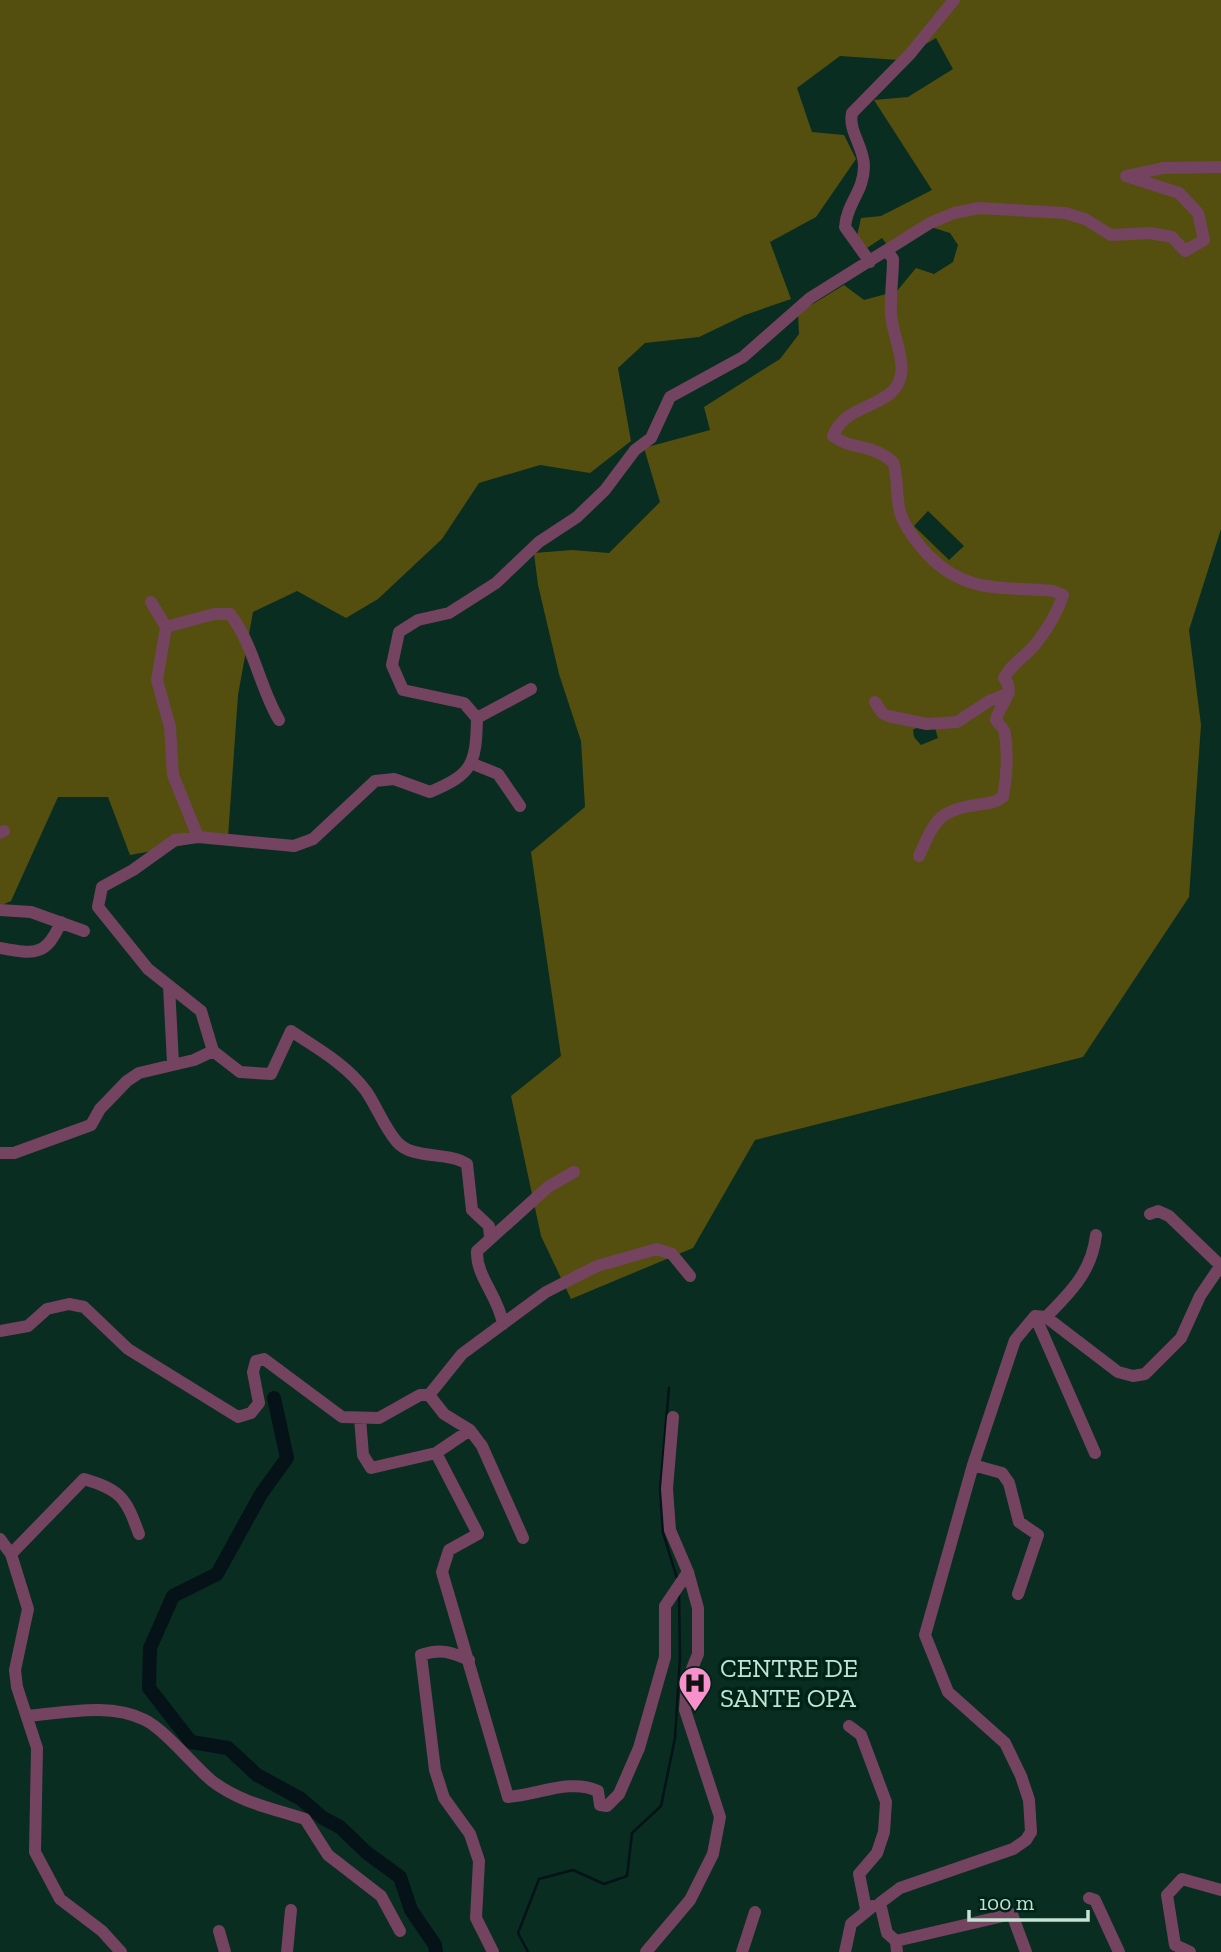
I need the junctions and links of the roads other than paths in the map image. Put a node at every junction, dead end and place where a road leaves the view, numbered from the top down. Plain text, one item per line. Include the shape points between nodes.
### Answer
1 (954, 0) edge
2 (1221, 167) edge
3 (888, 252) junction
4 (870, 262) junction
5 (152, 602) dead end
6 (166, 627) junction
7 (531, 689) dead end
8 (1010, 693) junction
9 (876, 702) dead end
10 (477, 718) junction
11 (279, 720) dead end
12 (473, 764) junction
13 (520, 806) dead end
14 (198, 837) junction
15 (919, 856) dead end
16 (0, 910) edge
17 (61, 922) junction
18 (84, 931) dead end
19 (0, 948) edge
20 (169, 986) junction
21 (213, 1051) junction
22 (173, 1063) junction
23 (0, 1153) edge
24 (574, 1172) dead end
25 (1150, 1214) dead end
26 (1096, 1235) dead end
27 (490, 1237) junction
28 (1221, 1266) edge
29 (690, 1276) dead end
30 (1040, 1316) junction
31 (503, 1324) junction
32 (0, 1331) edge
33 (429, 1395) junction
34 (673, 1417) dead end
35 (360, 1418) junction
36 (470, 1430) junction
37 (436, 1453) junction
38 (1095, 1453) dead end
39 (973, 1465) junction
40 (139, 1534) dead end
41 (523, 1538) dead end
42 (0, 1539) edge
43 (11, 1554) junction
44 (688, 1572) junction
45 (1018, 1594) dead end
46 (469, 1660) junction
47 (29, 1716) junction
48 (849, 1726) dead end
49 (1221, 1890) edge
50 (1089, 1898) dead end
51 (880, 1903) junction
52 (866, 1909) junction
53 (291, 1910) dead end
54 (755, 1912) dead end
55 (219, 1931) dead end
56 (400, 1931) dead end
57 (897, 1947) edge
58 (1175, 1948) edge
59 (121, 1952) edge
60 (225, 1952) edge
61 (287, 1952) edge
62 (494, 1952) edge
63 (646, 1952) edge
64 (742, 1952) edge
65 (845, 1952) edge
66 (1026, 1952) edge
67 (1119, 1952) edge
68 (1190, 1952) edge

1 - 4 street via 910,54 852,113 851,124 864,163 862,188 846,210 845,227
2 - 3 street via 1163,168 1126,176 1179,193 1198,213 1204,240 1185,251 1172,237 1111,235 1065,213 979,208 930,223
3 - 4 street
3 - 8 street via 893,259 891,314 901,375 888,395 855,410 832,436 844,444 878,449 893,462 902,518 913,539 947,574 989,587 1063,595 1028,652 1004,678
4 - 10 street via 810,298 743,357 670,397 651,438 635,450 605,490 496,583 449,613 418,620 398,632 392,665 403,690 464,703
5 - 6 street
6 - 11 street via 229,614
6 - 14 street via 157,680 170,727 173,775
7 - 10 street
8 - 9 street via 957,722 927,724 888,716
8 - 15 street via 996,720 1004,730 1009,759 1003,797 946,812 932,825
10 - 12 street
12 - 13 street via 498,774
12 - 14 street via 466,774 430,792 394,779 375,781 313,839 294,846
14 - 20 street via 175,839 102,887 100,897 98,908 110,925
16 - 17 street via 31,912
17 - 18 street
17 - 19 street via 50,946 41,950
20 - 21 street via 201,1012
20 - 22 street
21 - 22 street
21 - 27 street via 240,1072 271,1074 291,1031 348,1069 398,1144 430,1155 455,1156 467,1164 472,1210 488,1226
22 - 23 street via 127,1081 91,1125 14,1153
24 - 27 street via 548,1187
25 - 28 street via 1158,1211 1168,1216
26 - 30 street via 1094,1254 1077,1286
27 - 31 street via 477,1251 477,1266 499,1303
28 - 30 street via 1200,1296 1181,1338 1145,1374 1118,1372
29 - 31 street via 672,1254 657,1249 597,1266 546,1292
30 - 38 street
30 - 39 street via 1015,1340
31 - 33 street via 462,1354
32 - 35 street via 28,1326 47,1309 69,1304 84,1307 128,1349 238,1417 251,1413 259,1403 253,1372 256,1361 264,1359 342,1418
33 - 35 street via 420,1395 379,1418
33 - 36 street via 444,1414
34 - 44 street via 667,1489 670,1530
35 - 37 street via 363,1455 371,1468
36 - 37 street
36 - 41 street via 482,1446
37 - 46 street via 478,1534 449,1550 442,1572
39 - 45 street via 1002,1473 1019,1522 1038,1535
39 - 51 street via 926,1627 927,1645 948,1692 1005,1743 1029,1800 1031,1832 1013,1849 900,1888
40 - 43 street via 128,1503 110,1487 84,1479
42 - 43 street
43 - 47 street via 28,1609 15,1670
44 - 46 street via 665,1606 665,1657 639,1748 620,1794 607,1806 600,1805 598,1791 585,1785 508,1797
44 - 63 street via 698,1608 698,1654 687,1681 685,1710 720,1817 713,1854 690,1900
46 - 62 street via 448,1651 421,1655 435,1770 444,1798 470,1834 479,1861 476,1918
47 - 56 street via 78,1710 145,1720 213,1782 249,1804 305,1819 328,1855 381,1896
47 - 59 street via 37,1748 35,1852 60,1899
48 - 52 street via 861,1735 886,1802 877,1853 859,1874
49 - 58 street via 1182,1878 1167,1895
50 - 67 street via 1104,1916
51 - 52 street
51 - 57 street via 887,1933
52 - 65 street via 851,1923
53 - 61 street
54 - 64 street
55 - 60 street
57 - 66 street via 1012,1914
58 - 68 street

